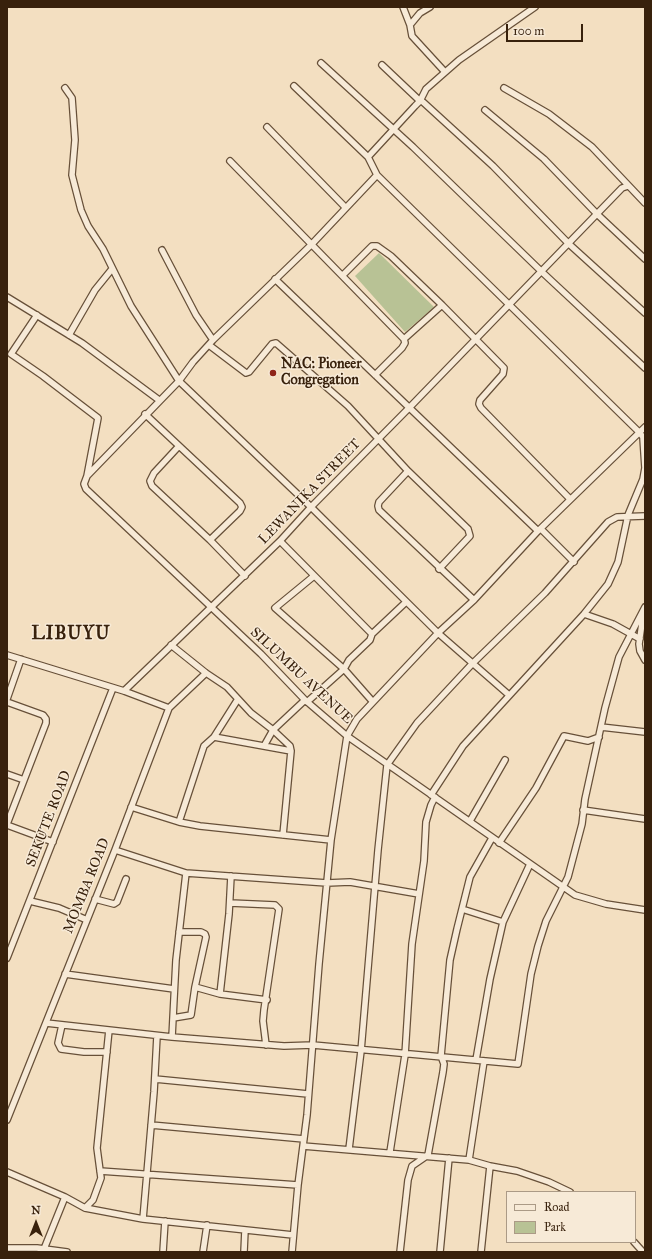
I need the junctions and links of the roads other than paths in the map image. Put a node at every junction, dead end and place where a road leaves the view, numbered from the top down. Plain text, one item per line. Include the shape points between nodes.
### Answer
1 (403, 7) edge
2 (430, 7) edge
3 (535, 7) edge
4 (410, 25) junction
5 (321, 63) dead end
6 (382, 65) dead end
7 (445, 72) junction
8 (294, 86) dead end
9 (65, 88) dead end
10 (504, 88) dead end
11 (420, 101) junction
12 (485, 110) dead end
13 (267, 127) dead end
14 (393, 130) junction
15 (368, 157) junction
16 (230, 160) dead end
17 (377, 175) junction
18 (628, 186) junction
19 (645, 203) edge
20 (345, 207) junction
21 (598, 215) junction
22 (312, 244) junction
23 (569, 244) junction
24 (162, 250) dead end
25 (645, 259) edge
26 (112, 269) junction
27 (542, 272) junction
28 (343, 275) junction
29 (275, 279) junction
30 (7, 297) edge
31 (510, 304) junction
32 (442, 305) junction
33 (645, 313) edge
34 (37, 315) junction
35 (69, 335) junction
36 (404, 339) junction
37 (476, 339) junction
38 (213, 340) junction
39 (209, 346) junction
40 (645, 368) edge
41 (375, 375) junction
42 (179, 381) junction
43 (159, 400) junction
44 (409, 408) junction
45 (145, 414) junction
46 (645, 427) edge
47 (643, 437) edge
48 (378, 439) junction
49 (179, 446) junction
50 (408, 471) junction
51 (86, 476) junction
52 (570, 499) junction
53 (311, 507) junction
54 (628, 515) junction
55 (645, 516) edge
56 (539, 530) junction
57 (210, 540) junction
58 (280, 541) junction
59 (574, 562) junction
60 (439, 569) junction
61 (245, 576) junction
62 (314, 576) junction
63 (474, 600) junction
64 (406, 602) junction
65 (645, 606) edge
66 (211, 607) junction
67 (584, 614) junction
68 (643, 616) edge
69 (438, 633) junction
70 (630, 633) junction
71 (372, 634) junction
72 (640, 639) junction
73 (171, 645) junction
74 (7, 655) edge
75 (20, 659) junction
76 (645, 660) edge
77 (472, 664) junction
78 (344, 669) junction
79 (206, 674) junction
80 (113, 688) junction
81 (124, 691) junction
82 (509, 695) junction
83 (7, 700) edge
84 (238, 700) junction
85 (306, 701) junction
86 (373, 702) junction
87 (169, 708) junction
88 (601, 727) junction
89 (273, 730) junction
90 (645, 732) edge
91 (347, 736) junction
92 (214, 737) junction
93 (599, 738) junction
94 (264, 746) junction
95 (291, 751) junction
96 (505, 760) dead end
97 (387, 765) junction
98 (7, 774) edge
99 (24, 780) junction
100 (433, 796) junction
101 (132, 807) junction
102 (583, 810) junction
103 (645, 819) edge
104 (470, 821) junction
105 (179, 822) junction
106 (7, 824) edge
107 (283, 834) junction
108 (492, 838) junction
109 (331, 840) junction
110 (53, 842) junction
111 (499, 843) junction
112 (115, 850) junction
113 (530, 864) junction
114 (186, 873) junction
115 (231, 876) junction
116 (126, 879) dead end
117 (327, 883) junction
118 (376, 886) junction
119 (563, 887) junction
120 (419, 894) junction
121 (95, 899) junction
122 (30, 901) junction
123 (230, 903) junction
124 (462, 909) junction
125 (645, 910) edge
126 (87, 920) junction
127 (503, 922) junction
128 (179, 932) junction
129 (7, 958) edge
130 (65, 974) junction
131 (195, 987) junction
132 (174, 989) junction
133 (220, 994) junction
134 (267, 1000) junction
135 (173, 1018) junction
136 (46, 1022) junction
137 (62, 1025) junction
138 (109, 1030) junction
139 (157, 1036) junction
140 (172, 1037) junction
141 (266, 1045) junction
142 (313, 1045) junction
143 (361, 1051) junction
144 (107, 1052) junction
145 (405, 1055) junction
146 (441, 1056) junction
147 (476, 1060) junction
148 (484, 1061) junction
149 (155, 1079) junction
150 (308, 1094) junction
151 (7, 1120) edge
152 (151, 1125) junction
153 (304, 1139) junction
154 (303, 1146) junction
155 (349, 1149) junction
156 (390, 1152) junction
157 (428, 1155) junction
158 (448, 1158) junction
159 (469, 1160) junction
160 (490, 1166) junction
161 (100, 1170) junction
162 (7, 1172) edge
163 (147, 1175) junction
164 (298, 1185) junction
165 (568, 1191) edge
166 (65, 1197) junction
167 (85, 1208) junction
168 (143, 1219) junction
169 (165, 1221) junction
170 (207, 1225) junction
171 (245, 1230) junction
172 (293, 1235) junction
173 (635, 1243) edge
174 (7, 1248) edge
175 (44, 1249) junction
176 (67, 1252) edge
177 (163, 1252) edge
178 (203, 1252) edge
179 (244, 1252) edge
180 (292, 1252) edge
181 (400, 1252) edge
182 (440, 1252) edge
183 (481, 1252) edge
184 (643, 1252) edge

1 - 4 street
2 - 4 street
3 - 7 street
4 - 7 street via 412,36
5 - 14 street
6 - 11 street
7 - 11 street via 426,89
8 - 15 street
9 - 26 street via 72,98 74,112 72,175 75,188 88,226
10 - 18 street via 549,114 592,147
11 - 14 street
11 - 23 street via 481,155
12 - 21 street via 544,159
13 - 20 street
14 - 15 street
14 - 27 street
15 - 17 street
16 - 22 street
17 - 20 street
17 - 31 street
18 - 19 street
18 - 21 street, LEWANIKA STREET via 622,188
20 - 22 street
21 - 23 street, LEWANIKA STREET
21 - 25 street
22 - 28 street
22 - 29 street
23 - 27 street, LEWANIKA STREET
23 - 33 street
24 - 38 street via 196,315
26 - 35 street via 95,290
26 - 42 street via 131,306
27 - 31 street, LEWANIKA STREET
27 - 40 street
28 - 32 street via 365,251 377,246 391,256
28 - 36 street
29 - 38 street
29 - 41 street
30 - 34 street
31 - 37 street, LEWANIKA STREET
31 - 47 street
32 - 36 street
32 - 37 street
34 - 35 street
34 - 51 street via 11,354 98,418
35 - 43 street
36 - 41 street via 402,348
37 - 44 street, LEWANIKA STREET
37 - 52 street via 504,371 480,400 481,408
38 - 39 street
39 - 42 street
39 - 48 street via 246,373 272,344 276,343 348,406
41 - 44 street
42 - 43 street
42 - 53 street
43 - 45 street
44 - 48 street, LEWANIKA STREET
44 - 56 street
45 - 49 street
45 - 51 street
46 - 47 street
47 - 52 street
47 - 54 street via 643,479
48 - 50 street
48 - 53 street, LEWANIKA STREET
49 - 57 street via 154,473 150,481 152,486
49 - 57 street via 242,507
50 - 60 street via 379,502 379,510
50 - 60 street via 470,532 467,539
51 - 66 street, SILUMBU AVENUE via 86,490
52 - 56 street
53 - 58 street, LEWANIKA STREET
53 - 64 street
54 - 55 street
54 - 59 street via 612,518
54 - 67 street via 614,573
56 - 59 street
56 - 63 street
57 - 61 street
58 - 61 street, LEWANIKA STREET
58 - 62 street
59 - 77 street
60 - 63 street
61 - 66 street, LEWANIKA STREET
62 - 71 street
62 - 78 street via 275,608
63 - 69 street
64 - 69 street
64 - 71 street
65 - 68 street
66 - 73 street, LEWANIKA STREET
66 - 85 street, SILUMBU AVENUE
67 - 70 street
67 - 82 street
68 - 70 street
68 - 72 street
69 - 77 street
69 - 86 street
70 - 72 street
70 - 88 street via 620,657
71 - 78 street via 370,640 349,660
72 - 76 street via 640,651
73 - 79 street
73 - 81 street, LEWANIKA STREET
74 - 75 street
75 - 80 street
75 - 83 street
77 - 82 street
77 - 97 street via 417,723
78 - 85 street
78 - 86 street
79 - 84 street via 227,687
79 - 87 street, MOMBA ROAD
80 - 81 street
80 - 110 street, SEKUTE ROAD
81 - 87 street
82 - 100 street via 463,746
83 - 99 street via 43,715 46,719
84 - 89 street
84 - 92 street
85 - 89 street
85 - 91 street, SILUMBU AVENUE
86 - 91 street via 357,719
87 - 101 street, MOMBA ROAD
88 - 90 street
88 - 93 street
89 - 94 street
89 - 95 street via 287,743
91 - 97 street, SILUMBU AVENUE
91 - 109 street
92 - 94 street
92 - 105 street via 204,746
93 - 102 street
93 - 111 street via 588,741 564,736 533,793
94 - 95 street
95 - 107 street
96 - 104 street
97 - 100 street, SILUMBU AVENUE
97 - 118 street
98 - 99 street
99 - 106 street
100 - 104 street, SILUMBU AVENUE
100 - 120 street via 426,822
101 - 105 street
101 - 112 street, MOMBA ROAD
102 - 103 street
102 - 119 street via 582,824
104 - 108 street, SILUMBU AVENUE
105 - 107 street
106 - 110 street
107 - 109 street
108 - 111 street, SILUMBU AVENUE
108 - 124 street via 470,877
109 - 117 street
110 - 122 street, SEKUTE ROAD
111 - 113 street, SILUMBU AVENUE
112 - 114 street
112 - 121 street, MOMBA ROAD
113 - 119 street, SILUMBU AVENUE
113 - 127 street
114 - 115 street
114 - 128 street
115 - 117 street
115 - 123 street
116 - 121 street via 114,904
117 - 118 street via 350,882
117 - 142 street
118 - 120 street
118 - 143 street
119 - 125 street, SILUMBU AVENUE via 576,895 606,904
119 - 148 street via 546,921 538,946 531,974 518,1064
120 - 145 street via 412,944
121 - 126 street, MOMBA ROAD
122 - 126 street via 59,908
122 - 129 street, SEKUTE ROAD
123 - 133 street
123 - 134 street via 278,906
124 - 127 street
124 - 146 street via 450,960
126 - 130 street, MOMBA ROAD
127 - 147 street
128 - 131 street via 205,934
128 - 132 street
130 - 132 street
130 - 136 street, MOMBA ROAD
131 - 133 street
131 - 135 street via 191,1015
132 - 135 street
133 - 134 street
134 - 141 street via 263,1021
135 - 140 street
136 - 137 street
136 - 151 street, MOMBA ROAD
137 - 138 street
137 - 144 street via 58,1043 62,1049
138 - 139 street
138 - 144 street
139 - 140 street
139 - 149 street
140 - 141 street
141 - 142 street
142 - 143 street
142 - 150 street
143 - 145 street
143 - 155 street
144 - 161 street via 97,1148
145 - 146 street
145 - 156 street
146 - 147 street
146 - 157 street via 443,1072
147 - 148 street
148 - 159 street
149 - 150 street
149 - 152 street
150 - 153 street
152 - 153 street
152 - 163 street
153 - 154 street
154 - 155 street
154 - 164 street
155 - 156 street
156 - 157 street
157 - 158 street
157 - 181 street via 417,1162 410,1172 403,1211
158 - 159 street
158 - 182 street
159 - 160 street
160 - 165 street via 517,1171
160 - 183 street
161 - 163 street
161 - 167 street via 101,1178 97,1193
162 - 166 street
163 - 164 street
163 - 168 street
164 - 172 street
166 - 167 street
166 - 175 street
167 - 168 street
168 - 169 street
169 - 170 street
169 - 177 street
170 - 171 street
170 - 178 street
171 - 172 street
171 - 179 street
172 - 180 street
173 - 184 street
174 - 175 street
175 - 176 street

